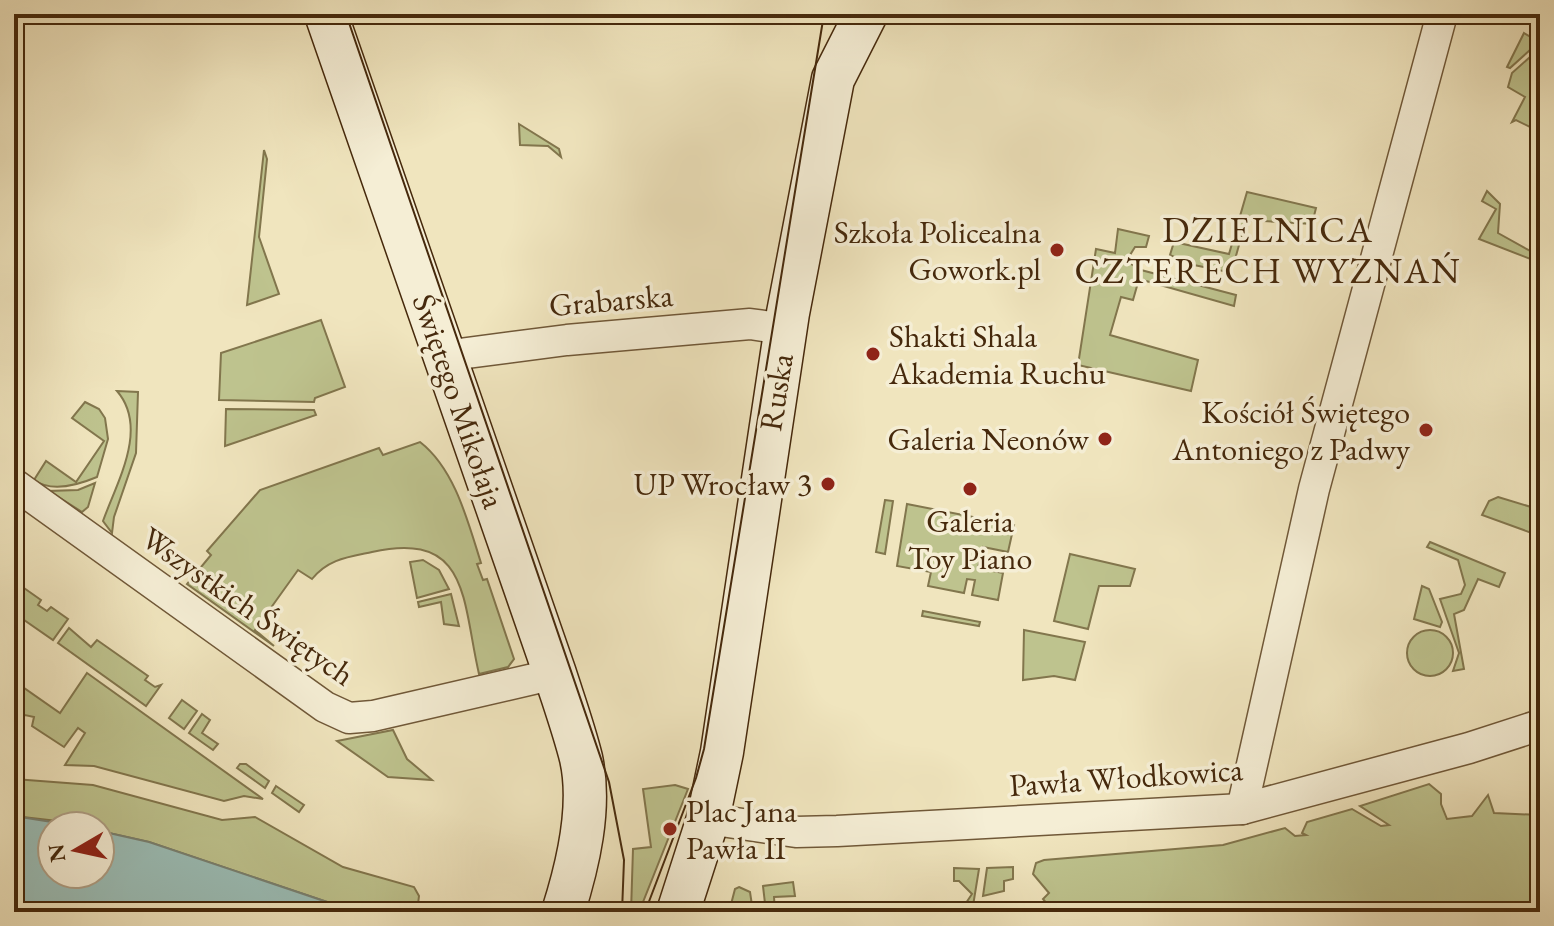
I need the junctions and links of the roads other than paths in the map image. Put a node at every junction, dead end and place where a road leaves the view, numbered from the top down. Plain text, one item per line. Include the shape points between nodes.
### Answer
1 (326, 14) edge
2 (866, 14) edge
3 (1442, 14) edge
4 (785, 329) junction
5 (444, 356) junction
6 (14, 484) edge
7 (555, 674) junction
8 (1540, 725) edge
9 (1242, 809) junction
10 (708, 819) junction
11 (563, 912) edge
12 (678, 912) edge

1 - 5 main road, Świętego Mikołaja
2 - 4 main road, Ruska via 833,79
3 - 9 street via 1314,489
4 - 5 street, Grabarska via 750,324
4 - 10 main road, Ruska
5 - 7 main road, Świętego Mikołaja
6 - 7 street, Wszystkich Świętych via 313,698 349,718
7 - 11 main road, Świętego Mikołaja via 581,758 584,789 577,861
8 - 9 street, Pawła Włodkowica
9 - 10 street, Pawła Włodkowica via 796,832
10 - 12 main road

